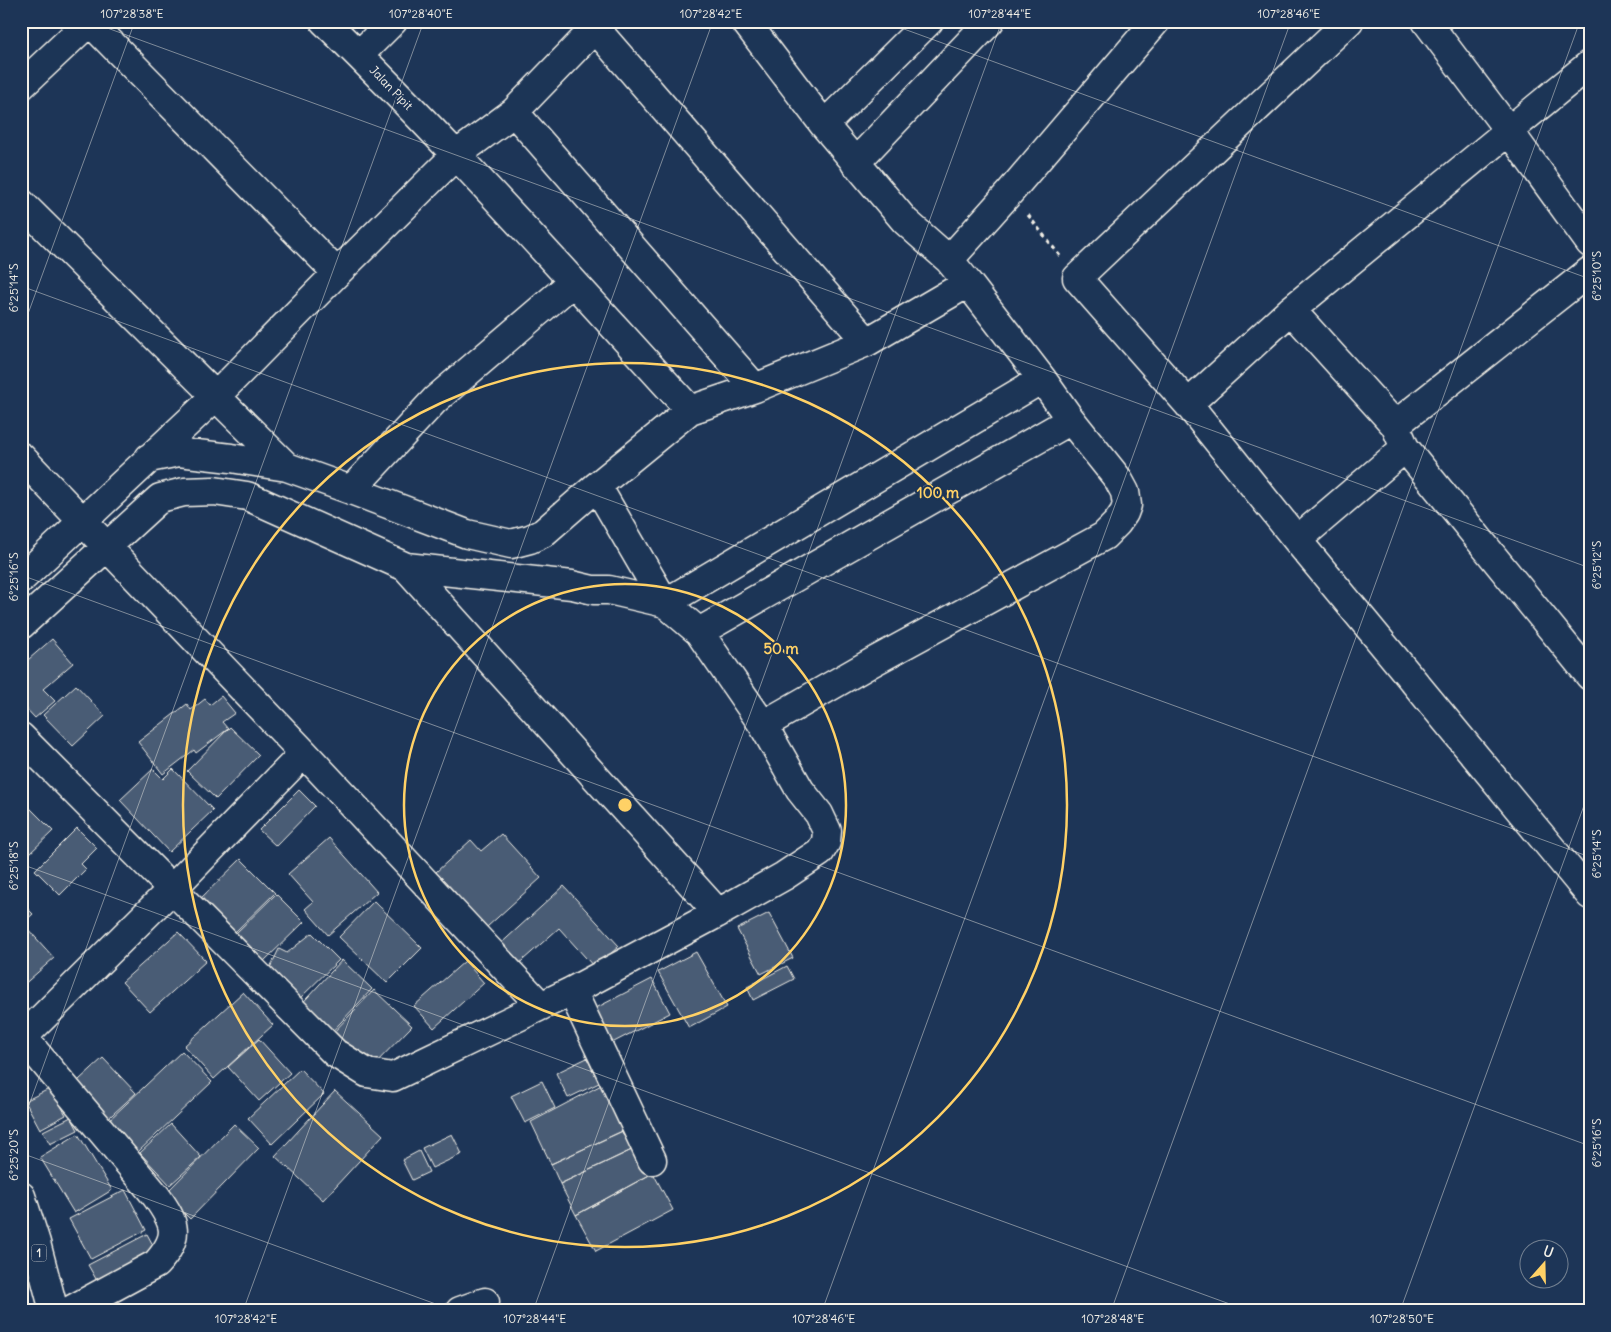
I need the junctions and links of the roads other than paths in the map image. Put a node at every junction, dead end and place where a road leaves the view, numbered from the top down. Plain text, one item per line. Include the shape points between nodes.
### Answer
1 (90, 21) edge
2 (324, 21) edge
3 (393, 21) edge
4 (929, 21) edge
5 (990, 21) edge
6 (1156, 21) edge
7 (1350, 21) edge
8 (1426, 21) edge
9 (752, 24) edge
10 (599, 25) edge
11 (359, 55) junction
12 (1590, 64) edge
13 (21, 86) edge
14 (514, 112) junction
15 (824, 124) junction
16 (1509, 131) junction
17 (456, 155) junction
18 (855, 162) junction
19 (21, 203) edge
20 (1590, 243) edge
21 (949, 260) junction
22 (1590, 270) edge
23 (337, 273) junction
24 (573, 282) junction
25 (968, 282) junction
26 (1291, 310) junction
27 (867, 342) junction
28 (1042, 379) junction
29 (755, 388) junction
30 (215, 397) junction
31 (1188, 404) junction
32 (690, 410) junction
33 (1071, 420) junction
34 (1400, 437) junction
35 (21, 457) edge
36 (149, 458) junction
37 (287, 468) junction
38 (597, 486) junction
39 (351, 490) junction
40 (84, 522) junction
41 (1296, 540) junction
42 (107, 546) junction
43 (406, 567) junction
44 (21, 579) edge
45 (665, 603) junction
46 (21, 625) edge
47 (698, 632) junction
48 (1590, 676) edge
49 (763, 726) junction
50 (21, 737) edge
51 (304, 753) junction
52 (172, 889) junction
53 (1590, 895) edge
54 (718, 913) junction
55 (572, 990) junction
56 (541, 1006) junction
57 (22, 1036) edge
58 (652, 1160) dead end
59 (21, 1196) edge
60 (54, 1311) edge
61 (69, 1311) edge

1 - 13 main road
1 - 23 main road
2 - 11 main road, Jalan Pipit
3 - 11 main road
4 - 15 main road
5 - 18 main road
6 - 21 main road
7 - 31 main road via 1077,278
8 - 16 main road
9 - 15 main road
10 - 14 main road
10 - 27 main road
11 - 17 main road, Jalan Pipit
12 - 16 main road
14 - 17 main road
14 - 29 main road
15 - 18 main road
16 - 20 main road
16 - 26 main road
17 - 23 main road
17 - 24 main road, Jalan Pipit
18 - 21 main road via 905,221
19 - 30 main road
21 - 25 main road
22 - 34 main road
23 - 30 main road
24 - 32 main road, Jalan Pipit
24 - 39 main road via 435,400
25 - 27 main road
25 - 28 main road
26 - 31 main road
26 - 34 main road
27 - 29 main road
28 - 33 main road
28 - 45 main road
29 - 32 main road
30 - 36 main road
30 - 37 main road
31 - 41 main road
32 - 38 main road
33 - 47 main road
33 - 49 main road via 1118,478 1125,492 1127,505 1124,513 1104,536
34 - 41 main road
34 - 48 main road
35 - 40 main road
36 - 37 main road via 179,452
36 - 40 main road
37 - 39 main road
38 - 39 main road via 543,533 511,544 467,534
38 - 45 main road
40 - 42 main road
40 - 44 main road
41 - 53 main road
42 - 43 main road via 160,498 184,492 214,491 247,496
42 - 46 main road
42 - 51 main road
43 - 45 main road via 609,590
43 - 54 main road
45 - 47 main road
47 - 49 main road
49 - 54 main road via 800,790 819,814 827,830 826,842 820,852 784,876
50 - 52 main road
51 - 52 main road
51 - 56 main road
52 - 56 main road via 335,1053 367,1073 393,1077
52 - 57 main road
54 - 55 main road
55 - 56 main road
55 - 58 main road
57 - 61 main road via 156,1196 174,1226 170,1243 156,1264
59 - 60 main road, 1

